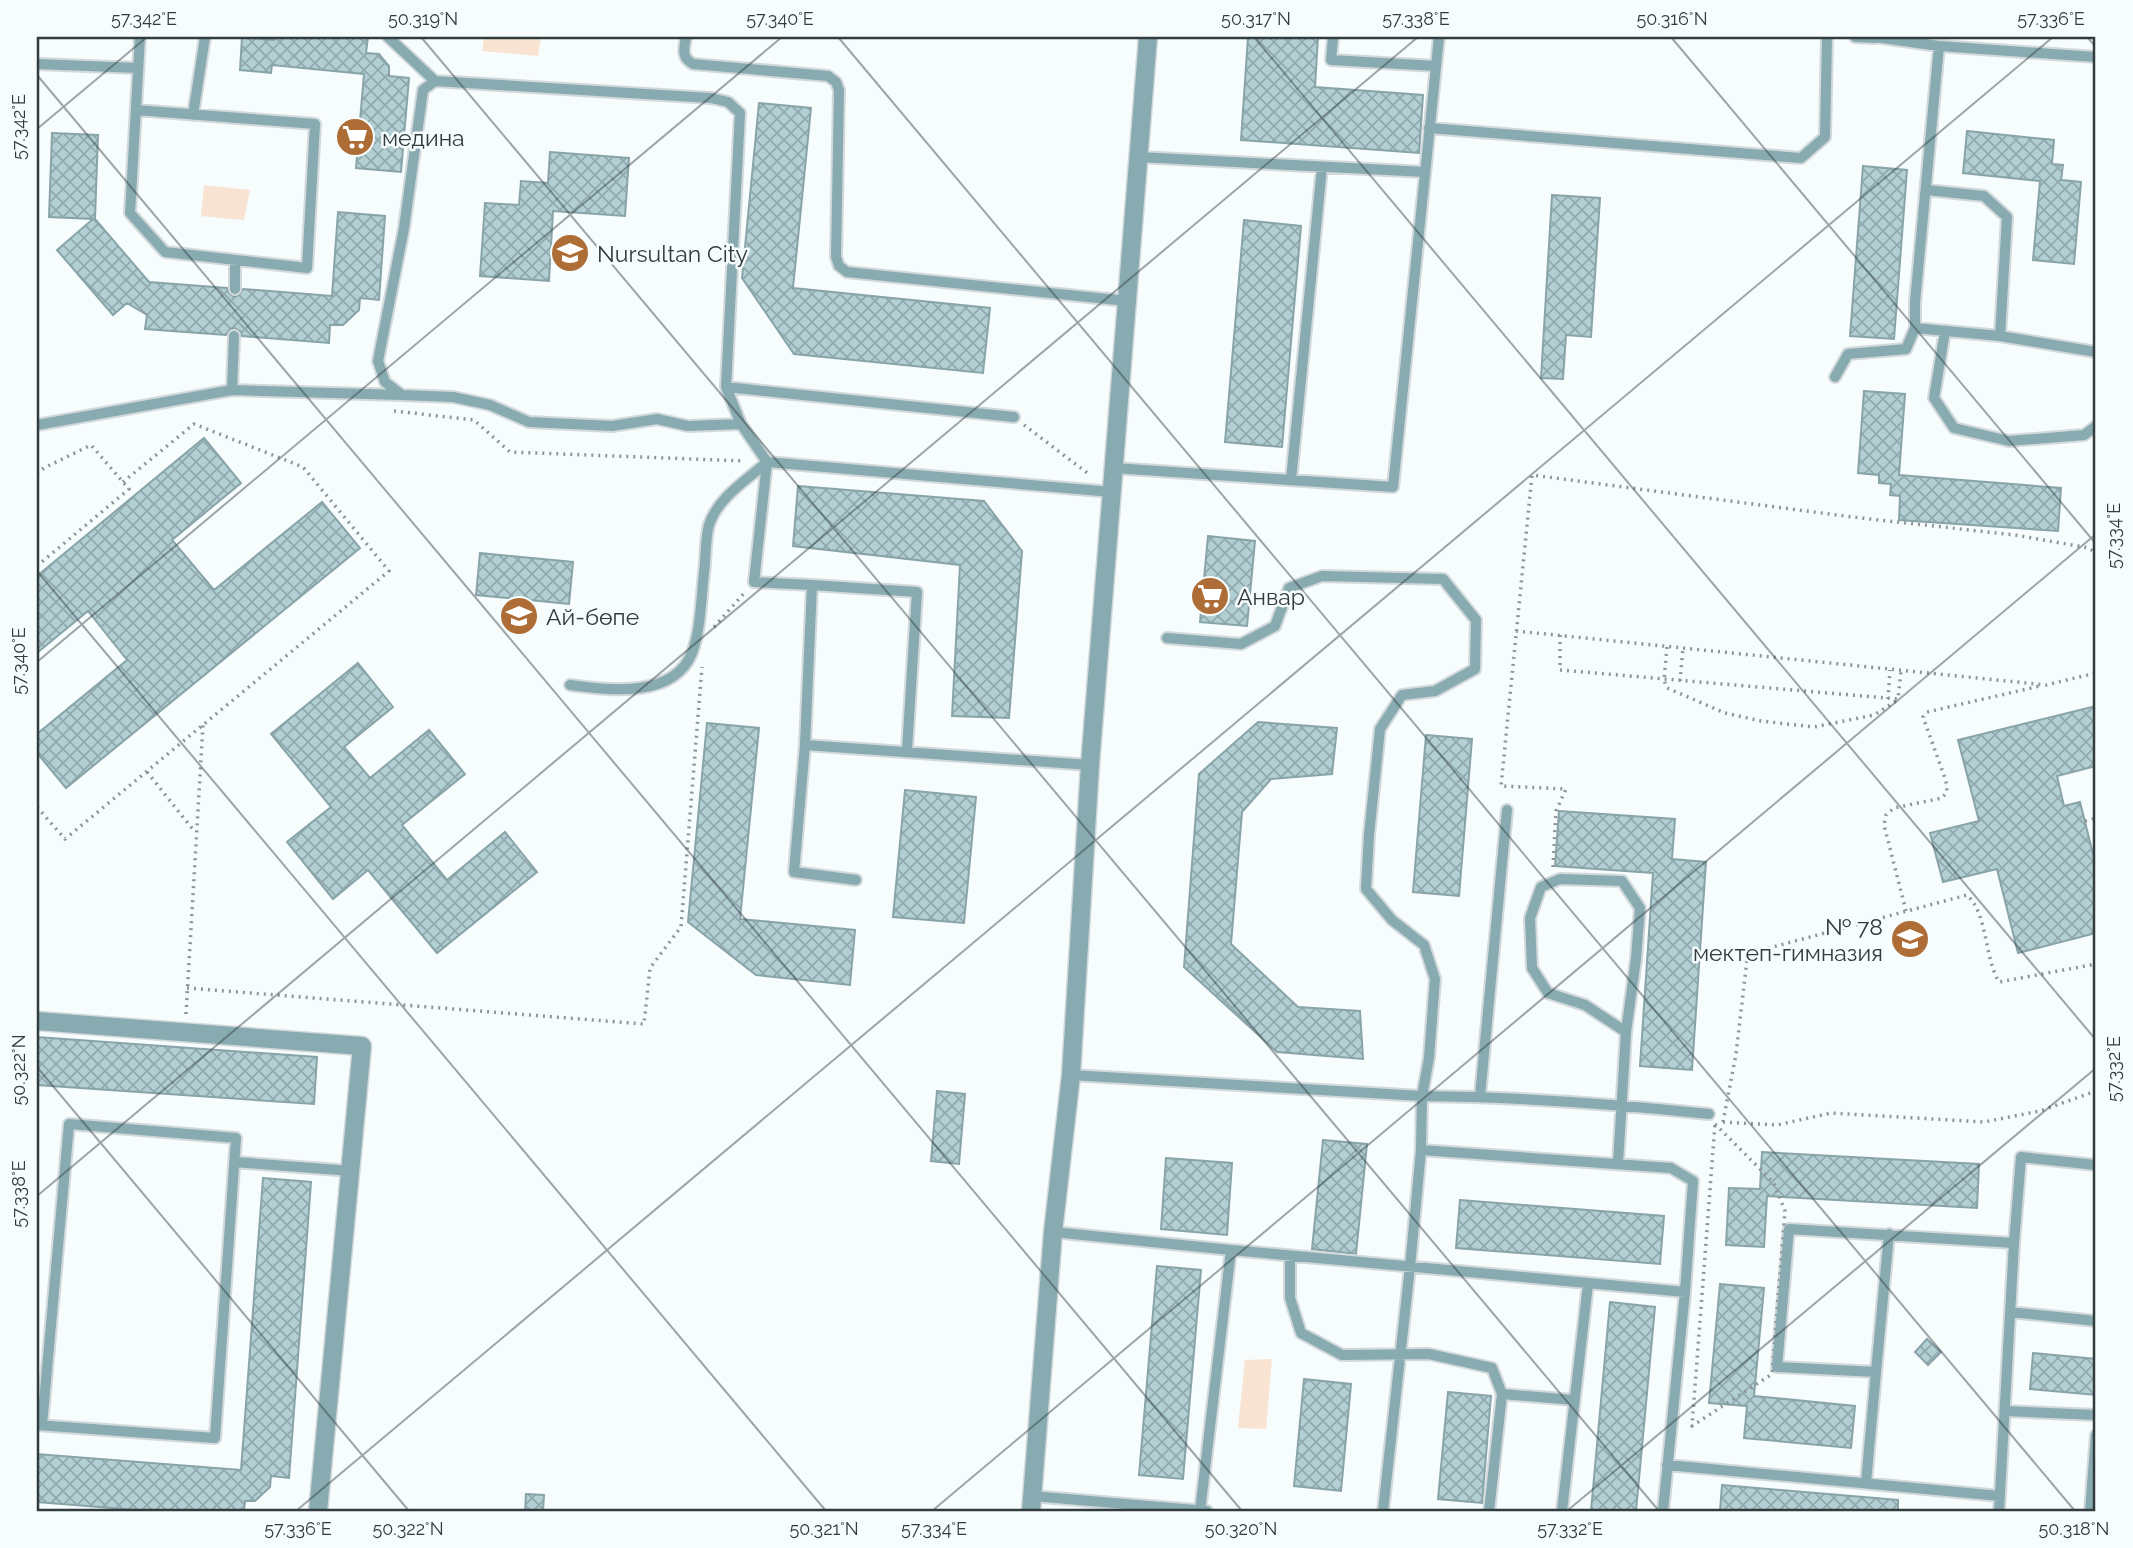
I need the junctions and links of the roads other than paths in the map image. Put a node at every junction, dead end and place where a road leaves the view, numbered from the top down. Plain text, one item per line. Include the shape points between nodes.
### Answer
1 (140, 37) edge
2 (205, 37) edge
3 (388, 37) edge
4 (686, 37) edge
5 (1148, 37) edge
6 (1333, 37) edge
7 (1439, 37) edge
8 (1827, 37) edge
9 (1855, 37) edge
10 (1875, 38) edge
11 (1939, 46) junction
12 (2096, 57) edge
13 (37, 64) edge
14 (1436, 66) junction
15 (138, 68) junction
16 (435, 81) junction
17 (136, 110) junction
18 (193, 115) junction
19 (1429, 128) junction
20 (1139, 157) junction
21 (1322, 167) junction
22 (1425, 172) junction
23 (1926, 190) junction
24 (235, 260) junction
25 (235, 289) dead end
26 (1127, 301) junction
27 (1915, 328) junction
28 (1945, 331) junction
29 (234, 336) dead end
30 (2000, 336) junction
31 (2096, 352) edge
32 (1835, 377) dead end
33 (726, 387) junction
34 (232, 390) junction
35 (402, 395) junction
36 (1014, 417) road end
37 (741, 424) junction
38 (37, 425) edge
39 (2096, 426) edge
40 (768, 462) junction
41 (1114, 468) junction
42 (1291, 480) junction
43 (1112, 492) junction
44 (812, 585) junction
45 (1167, 638) dead end
46 (570, 685) dead end
47 (806, 745) junction
48 (907, 750) junction
49 (1090, 765) junction
50 (1507, 810) dead end
51 (856, 880) dead end
52 (37, 1021) edge
53 (1626, 1032) junction
54 (1071, 1075) junction
55 (1422, 1096) junction
56 (1480, 1096) junction
57 (1623, 1105) junction
58 (1712, 1119) road end
59 (1421, 1150) junction
60 (235, 1162) junction
61 (1618, 1163) junction
62 (2096, 1165) edge
63 (351, 1171) junction
64 (1053, 1232) junction
65 (1889, 1234) junction
66 (2014, 1243) junction
67 (1231, 1250) junction
68 (1290, 1256) junction
69 (1410, 1267) junction
70 (1588, 1284) junction
71 (1685, 1292) junction
72 (2010, 1312) junction
73 (2096, 1321) edge
74 (1401, 1354) junction
75 (1876, 1372) junction
76 (1502, 1394) junction
77 (1574, 1400) junction
78 (2005, 1411) junction
79 (2096, 1415) edge
80 (39, 1425) edge
81 (2096, 1435) edge
82 (1667, 1465) junction
83 (1866, 1483) junction
84 (2000, 1496) junction
85 (1031, 1504) edge
86 (318, 1511) edge
87 (1200, 1511) edge
88 (1207, 1511) edge
89 (1383, 1511) edge
90 (1489, 1511) edge
91 (1562, 1511) edge
92 (1663, 1511) edge
93 (1999, 1511) edge
94 (2090, 1511) edge

1 - 15 lane
2 - 18 lane
3 - 16 lane
4 - 26 lane via 683,53 693,64 828,76 836,82 835,257 847,272
5 - 20 street
6 - 14 lane via 1331,60
7 - 14 lane
8 - 19 lane via 1825,137 1801,158
9 - 10 lane
10 - 11 lane
11 - 12 lane
11 - 23 lane
13 - 15 lane
14 - 19 lane
15 - 17 lane
16 - 33 lane via 711,98 728,102 740,113
16 - 35 lane via 423,90 404,228 378,361 385,382
17 - 18 lane
17 - 24 lane via 130,213 165,252
18 - 24 lane via 314,124 307,268
19 - 22 lane
20 - 21 lane
20 - 26 street
21 - 22 lane
21 - 42 lane
22 - 42 lane via 1392,487
23 - 27 lane
23 - 30 lane via 1984,196 2007,217
24 - 25 lane
26 - 41 street
27 - 28 lane
27 - 32 lane via 1906,349 1848,354
28 - 30 lane
28 - 39 lane via 1934,398 1954,428 2009,440 2084,435
29 - 34 lane
30 - 31 lane
33 - 36 lane
33 - 37 lane
34 - 35 lane
34 - 38 lane
35 - 37 lane via 453,397 491,405 528,422 612,426 656,419 688,426
37 - 40 lane
40 - 43 lane
40 - 44 lane via 754,582
40 - 46 lane via 727,496 709,525 699,618 692,653 682,669 649,687
41 - 42 lane
41 - 43 street
43 - 49 street
44 - 47 lane
44 - 48 lane via 917,592
45 - 55 lane via 1241,644 1275,626 1289,588 1322,576 1443,579 1476,620 1475,669 1436,691 1402,695 1380,729 1366,890 1392,920 1424,945 1436,979
47 - 48 lane
47 - 51 lane via 794,872
48 - 49 lane
49 - 54 street
50 - 56 lane
52 - 63 street via 362,1046
53 - 53 lane via 1585,1005 1548,993 1532,968 1530,918 1541,887 1560,879 1622,881 1640,908
53 - 57 lane
54 - 55 lane
54 - 64 street
55 - 56 lane
55 - 59 lane
56 - 57 lane
57 - 58 lane
57 - 61 lane
59 - 61 lane
59 - 69 lane
60 - 63 lane
60 - 80 lane via 215,1438
60 - 80 lane via 236,1138 69,1124
61 - 71 lane via 1671,1168 1693,1181
62 - 66 lane via 2021,1157
63 - 86 street
64 - 67 lane
64 - 85 street
65 - 66 lane
65 - 75 lane
65 - 75 lane via 1789,1229 1777,1367
66 - 72 lane
67 - 68 lane
67 - 87 lane
68 - 69 lane
68 - 74 lane via 1290,1298 1301,1332 1342,1355
69 - 70 lane
69 - 74 lane
70 - 71 lane
70 - 77 lane
71 - 82 lane
72 - 73 lane
72 - 78 lane
74 - 76 lane via 1429,1354 1492,1368
74 - 89 lane
75 - 83 lane
76 - 77 lane
76 - 90 lane
77 - 91 lane
78 - 79 lane
78 - 84 lane
81 - 94 lane
82 - 83 lane
82 - 92 lane
83 - 84 lane
84 - 93 lane
85 - 87 lane
87 - 88 lane

